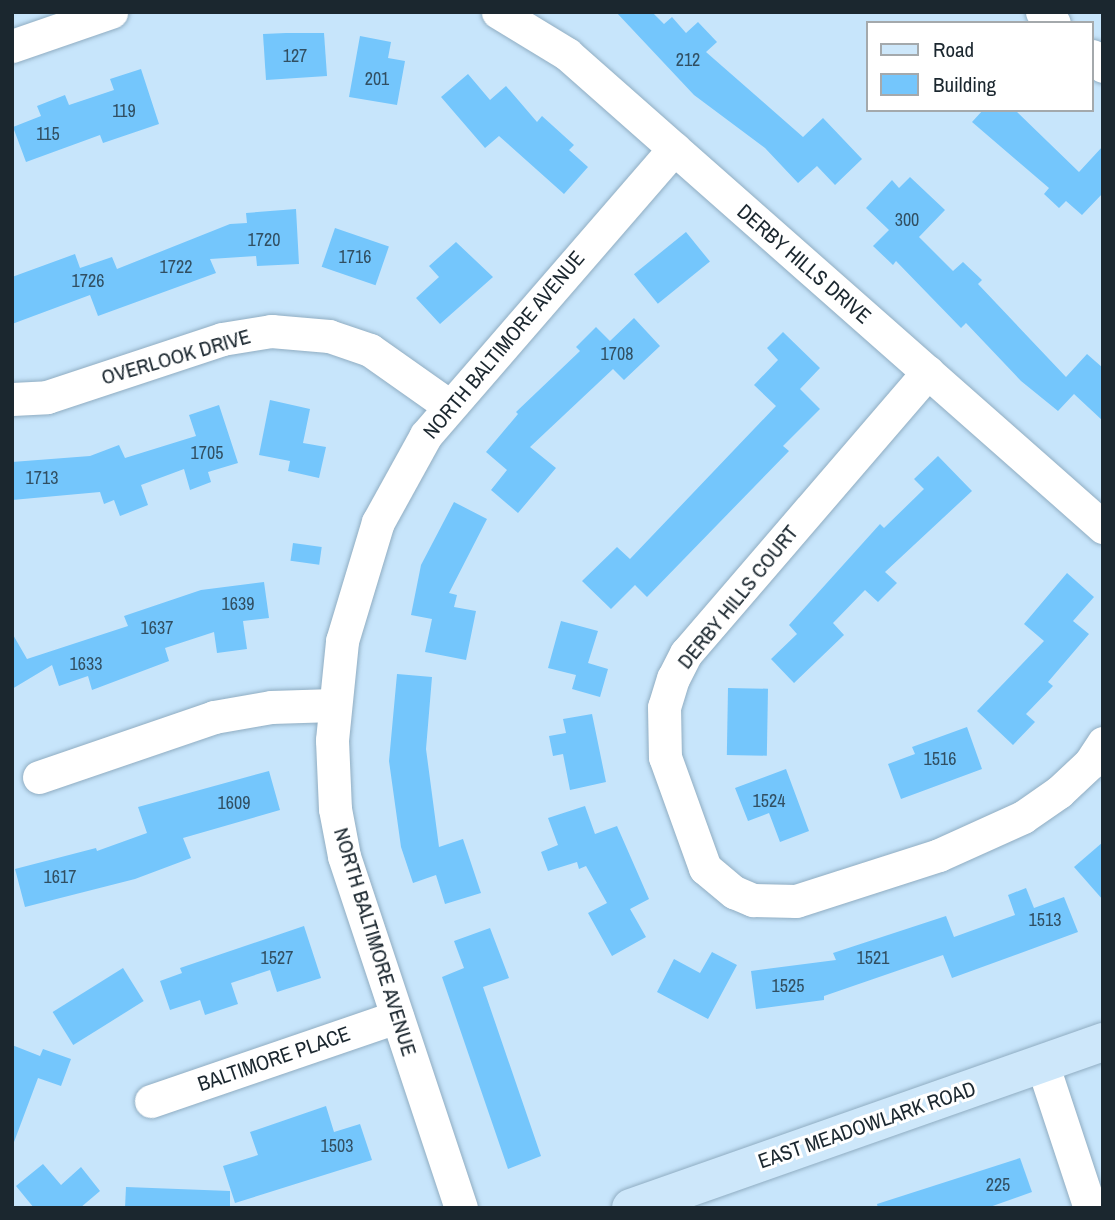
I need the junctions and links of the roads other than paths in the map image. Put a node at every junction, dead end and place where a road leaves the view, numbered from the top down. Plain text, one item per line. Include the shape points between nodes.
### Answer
1 (111, 12) edge
2 (498, 12) edge
3 (12, 46) edge
4 (674, 149) junction
5 (928, 372) junction
6 (12, 399) edge
7 (449, 405) junction
8 (1103, 527) edge
9 (334, 705) junction
10 (1103, 743) edge
11 (39, 777) dead end
12 (397, 1017) junction
13 (1103, 1042) edge
14 (1042, 1063) junction
15 (151, 1101) dead end
16 (461, 1208) edge
17 (631, 1208) edge
18 (1090, 1208) edge

1 - 3 street
2 - 4 street, DERBY HILLS DRIVE via 567,54
4 - 5 street, DERBY HILLS DRIVE
4 - 7 street, NORTH BALTIMORE AVENUE
5 - 8 street, DERBY HILLS DRIVE
5 - 10 street, DERBY HILLS COURT via 686,653 673,678 663,717 666,757 705,868 734,892 753,900 796,901 939,855 1011,823 1059,792 1090,763
6 - 7 street, OVERLOOK DRIVE via 47,397 222,339 271,331 329,336 370,350
7 - 9 street, NORTH BALTIMORE AVENUE via 405,469 378,522 342,641
9 - 11 street via 271,707 214,717
9 - 12 street, NORTH BALTIMORE AVENUE via 333,776 344,856
12 - 15 street, BALTIMORE PLACE
12 - 16 street, NORTH BALTIMORE AVENUE
13 - 14 main road, EAST MEADOWLARK ROAD
14 - 17 main road, EAST MEADOWLARK ROAD
14 - 18 street

